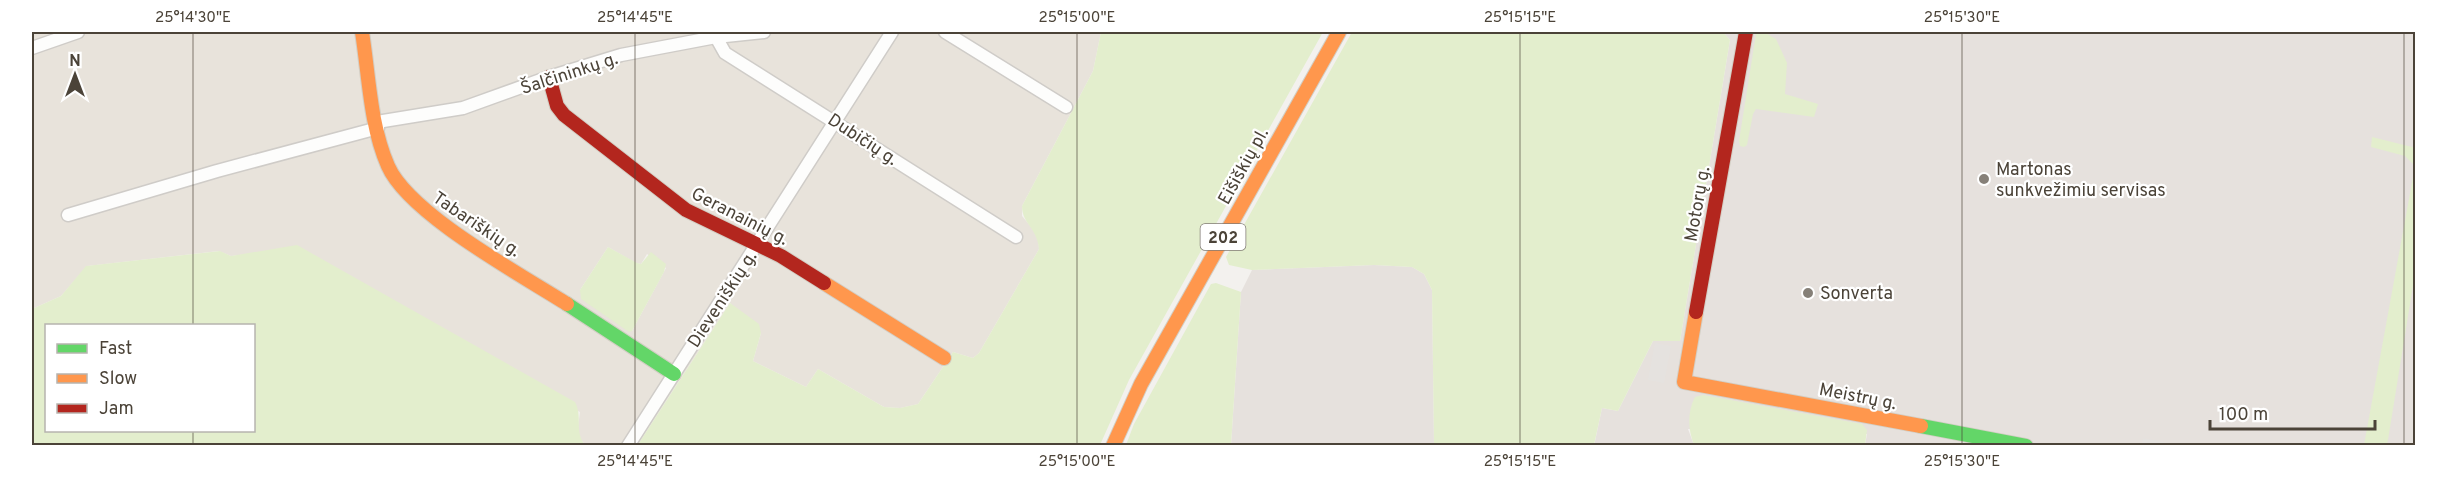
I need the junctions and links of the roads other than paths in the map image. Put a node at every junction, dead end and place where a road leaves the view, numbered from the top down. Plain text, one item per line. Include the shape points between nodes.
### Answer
1 (78, 32) edge
2 (362, 32) edge
3 (764, 32) edge
4 (892, 32) edge
5 (945, 32) edge
6 (1339, 32) edge
7 (1746, 32) edge
8 (716, 37) junction
9 (32, 48) edge
10 (549, 76) junction
11 (1066, 107) dead end
12 (835, 120) junction
13 (377, 125) junction
14 (68, 215) dead end
15 (1016, 237) dead end
16 (757, 245) junction
17 (944, 358) dead end
18 (674, 374) junction
19 (1684, 382) joint
20 (628, 446) edge
21 (1113, 446) edge
22 (2026, 446) edge

1 - 9 street
2 - 13 street, Tabariškių g.
3 - 8 street, Šalčininkų g.
4 - 12 street, Dieveniškių g.
5 - 11 street
6 - 21 street, Eišiškių pl. / 202 via 1141,384
7 - 19 street, Motorų g.
8 - 10 street, Šalčininkų g. via 621,56
8 - 12 street, Dubičių g. via 725,53
10 - 13 street, Šalčininkų g. via 463,108
10 - 16 street, Geranainių g. via 557,106 564,116 669,199
12 - 15 street, Dubičių g.
12 - 16 street, Dieveniškių g.
13 - 14 street, Šalčininkų g.
13 - 18 street, Tabariškių g. via 395,180 418,206
16 - 17 street, Geranainių g.
16 - 18 street, Dieveniškių g.
18 - 20 street, Dieveniškių g.
19 - 22 street, Meistrų g.

